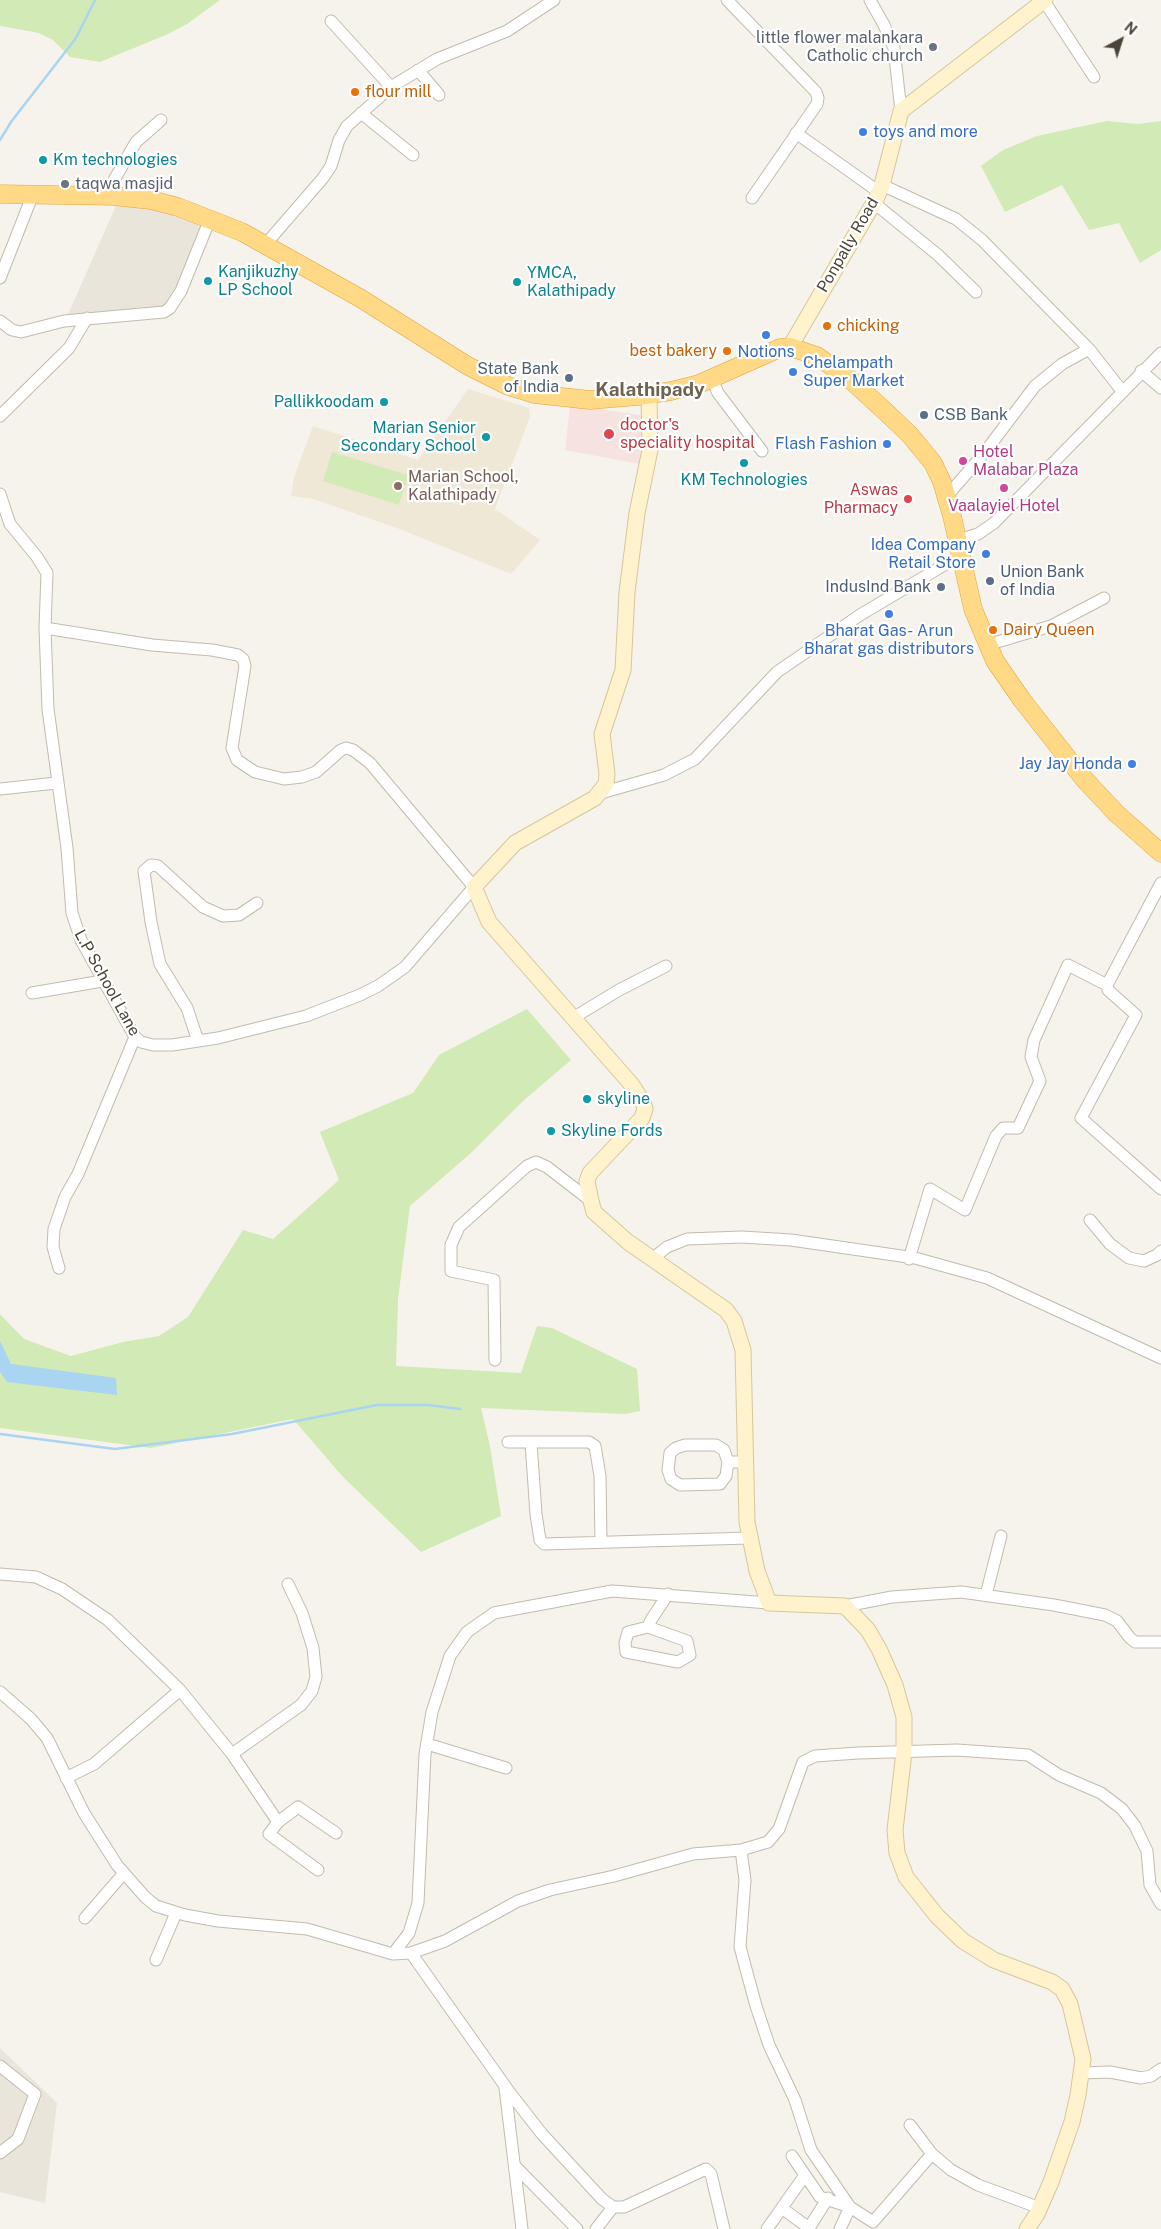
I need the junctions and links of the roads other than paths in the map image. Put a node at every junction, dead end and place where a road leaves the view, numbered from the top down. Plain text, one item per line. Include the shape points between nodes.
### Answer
1 (554, 0) edge
2 (727, 0) edge
3 (870, 0) edge
4 (1044, 0) edge
5 (332, 21) dead end
6 (418, 70) junction
7 (1094, 77) dead end
8 (391, 87) junction
9 (439, 95) dead end
10 (901, 111) junction
11 (361, 113) junction
12 (161, 120) dead end
13 (796, 133) junction
14 (413, 155) dead end
15 (878, 193) junction
16 (0, 194) edge
17 (33, 194) junction
18 (113, 196) junction
19 (752, 198) dead end
20 (210, 219) junction
21 (265, 245) junction
22 (0, 278) edge
23 (976, 292) dead end
24 (87, 318) junction
25 (0, 321) edge
26 (790, 347) junction
27 (1089, 349) junction
28 (1161, 353) edge
29 (1141, 371) junction
30 (712, 379) junction
31 (1161, 388) edge
32 (1122, 391) junction
33 (649, 394) junction
34 (0, 416) edge
35 (762, 452) dead end
36 (0, 494) edge
37 (947, 496) junction
38 (960, 548) junction
39 (1104, 598) dead end
40 (45, 628) junction
41 (988, 646) junction
42 (56, 783) junction
43 (0, 789) edge
44 (601, 793) junction
45 (1161, 853) edge
46 (1161, 883) edge
47 (474, 887) junction
48 (257, 903) dead end
49 (666, 966) dead end
50 (102, 981) junction
51 (1107, 984) junction
52 (32, 993) dead end
53 (573, 1018) junction
54 (135, 1038) junction
55 (198, 1041) junction
56 (1161, 1189) edge
57 (591, 1201) junction
58 (1090, 1220) dead end
59 (1161, 1251) edge
60 (652, 1258) junction
61 (910, 1259) junction
62 (59, 1268) dead end
63 (1161, 1358) edge
64 (495, 1360) dead end
65 (508, 1442) dead end
66 (532, 1443) junction
67 (728, 1462) junction
68 (745, 1462) junction
69 (1001, 1536) dead end
70 (749, 1538) junction
71 (601, 1542) junction
72 (0, 1574) edge
73 (288, 1584) dead end
74 (668, 1594) junction
75 (986, 1595) junction
76 (769, 1603) junction
77 (845, 1606) junction
78 (648, 1627) junction
79 (1161, 1642) edge
80 (180, 1690) junction
81 (0, 1692) edge
82 (427, 1744) junction
83 (904, 1752) junction
84 (232, 1754) junction
85 (506, 1768) dead end
86 (66, 1778) junction
87 (278, 1822) junction
88 (336, 1833) dead end
89 (741, 1850) junction
90 (318, 1870) dead end
91 (124, 1873) junction
92 (1161, 1904) edge
93 (176, 1913) junction
94 (85, 1918) dead end
95 (411, 1953) junction
96 (393, 1954) junction
97 (156, 1960) dead end
98 (0, 2066) edge
99 (1161, 2069) edge
100 (1081, 2073) junction
101 (505, 2086) junction
102 (910, 2125) dead end
103 (0, 2153) edge
104 (932, 2154) junction
105 (792, 2156) dead end
106 (515, 2166) junction
107 (805, 2175) junction
108 (828, 2198) junction
109 (613, 2207) junction
110 (850, 2207) junction
111 (1040, 2208) junction
112 (783, 2209) junction
113 (522, 2229) edge
114 (577, 2229) edge
115 (596, 2229) edge
116 (724, 2229) edge
117 (767, 2229) edge
118 (840, 2229) edge
119 (1027, 2229) edge

1 - 6 street via 507,31
2 - 13 street via 816,92 817,104
3 - 10 street via 894,48
4 - 7 street
4 - 10 main road
5 - 8 street
6 - 8 street
6 - 9 street
8 - 11 street
10 - 15 main road, Ponpally Road
11 - 14 street
11 - 21 street via 347,126 323,178
12 - 18 street via 136,142 114,180
13 - 15 street
13 - 19 street
15 - 23 street
15 - 26 main road, Ponpally Road
15 - 27 street via 956,219 977,236
16 - 17 highway
17 - 18 highway
17 - 22 street
18 - 20 highway via 163,202
20 - 21 highway
20 - 24 street via 170,308 150,314
21 - 33 highway via 360,298 468,366 508,386 534,394 572,399
24 - 25 street via 21,332
24 - 34 street via 69,348
26 - 30 highway via 767,353
26 - 37 highway via 804,350 830,364 888,414 933,463
27 - 32 street
27 - 37 street via 1062,364 1035,386
28 - 29 street
29 - 31 street
29 - 32 street
30 - 33 highway via 686,388
30 - 35 street via 718,393
32 - 38 street via 994,523
33 - 44 main road via 650,450 637,514 627,592 623,670 603,724 602,745 607,774
36 - 40 street, L.P School Lane via 10,524 47,573
37 - 38 highway
38 - 41 highway via 973,609
38 - 44 street via 777,672 695,759 664,775
39 - 41 street via 1051,626
40 - 42 street, L.P School Lane via 48,709
40 - 47 street via 238,655 245,666 232,748 237,760 254,772 284,779 316,772 341,750 353,750 370,763
41 - 45 highway via 1008,680 1084,779
42 - 43 street
42 - 50 street, L.P School Lane via 67,848 72,913
44 - 47 main road via 515,842
46 - 51 street
47 - 53 main road via 489,922
47 - 55 street, L.P School Lane via 405,967 378,986 306,1016
48 - 55 street via 239,915 223,916 203,907 158,866 151,865 144,871 160,964 186,1008
49 - 53 street
50 - 52 street
50 - 54 street, L.P School Lane
51 - 56 street via 1108,990 1136,1015 1081,1118
51 - 61 street via 1068,965 1034,1040 1031,1057 1040,1081 1018,1128 1003,1128 996,1136 965,1210 930,1189
53 - 57 main road via 639,1093 645,1109 642,1118 590,1173 586,1181
54 - 55 street, L.P School Lane via 153,1045
54 - 62 street via 54,1228 53,1247
57 - 60 main road via 594,1212
57 - 64 street via 548,1167 536,1162 527,1166 460,1227 451,1245 450,1271 494,1280
58 - 59 street via 1110,1244 1129,1258 1144,1261
60 - 61 street via 687,1238 742,1236 791,1240
60 - 68 main road via 726,1310 734,1321 743,1350
61 - 63 street via 987,1278
65 - 66 street
66 - 71 street via 540,1540 544,1544
66 - 71 street via 589,1442 596,1446
67 - 67 street via 726,1476 720,1484 680,1485 671,1479 668,1470 670,1453 685,1445 716,1445 724,1450
67 - 68 street
68 - 70 main road
69 - 75 street
70 - 71 street
70 - 76 main road
72 - 80 street via 36,1577 62,1589 108,1620
73 - 84 street via 313,1648 316,1677 312,1691 301,1705
74 - 76 street
74 - 78 street
74 - 82 street via 604,1592 487,1616 467,1632 450,1656 432,1712
75 - 77 street via 940,1592
75 - 79 street via 1105,1615 1117,1620 1135,1642
76 - 77 main road
77 - 83 main road via 868,1630 888,1668 904,1717
78 - 78 street via 688,1641 690,1654 678,1662 626,1652 628,1632
80 - 84 street
80 - 86 street via 94,1764
81 - 86 street via 47,1738
82 - 85 street
82 - 96 street via 418,1903 409,1933
83 - 89 street via 807,1758 800,1768 774,1837
83 - 92 street via 956,1750 1028,1755 1059,1775 1101,1793 1122,1809 1135,1826 1147,1851 1150,1885
83 - 100 main road via 895,1830 897,1853 906,1877 962,1941 994,1960 1052,1982 1062,1989 1070,2004 1080,2040
84 - 87 street
86 - 91 street
87 - 88 street via 298,1807
87 - 90 street via 269,1834
89 - 95 street via 693,1854 535,1895 445,1941
89 - 110 street via 745,1880 740,1947 756,2006 769,2045 795,2100 811,2150
91 - 93 street via 156,1906
91 - 94 street
93 - 96 street via 218,1921 298,1928
93 - 97 street
95 - 96 street
95 - 101 street
98 - 103 street via 35,2094 18,2139
99 - 100 street via 1141,2078 1110,2072
100 - 111 main road via 1072,2122
101 - 106 street
101 - 109 street via 583,2181
102 - 104 street
104 - 110 street via 873,2222
104 - 111 street via 951,2170 978,2185
105 - 107 street
106 - 113 street
106 - 114 street
107 - 108 street via 820,2197
107 - 112 street
108 - 110 street
108 - 112 street via 809,2228
109 - 115 street
109 - 116 street via 624,2207 706,2169 711,2174
110 - 118 street
111 - 119 main road
112 - 117 street

